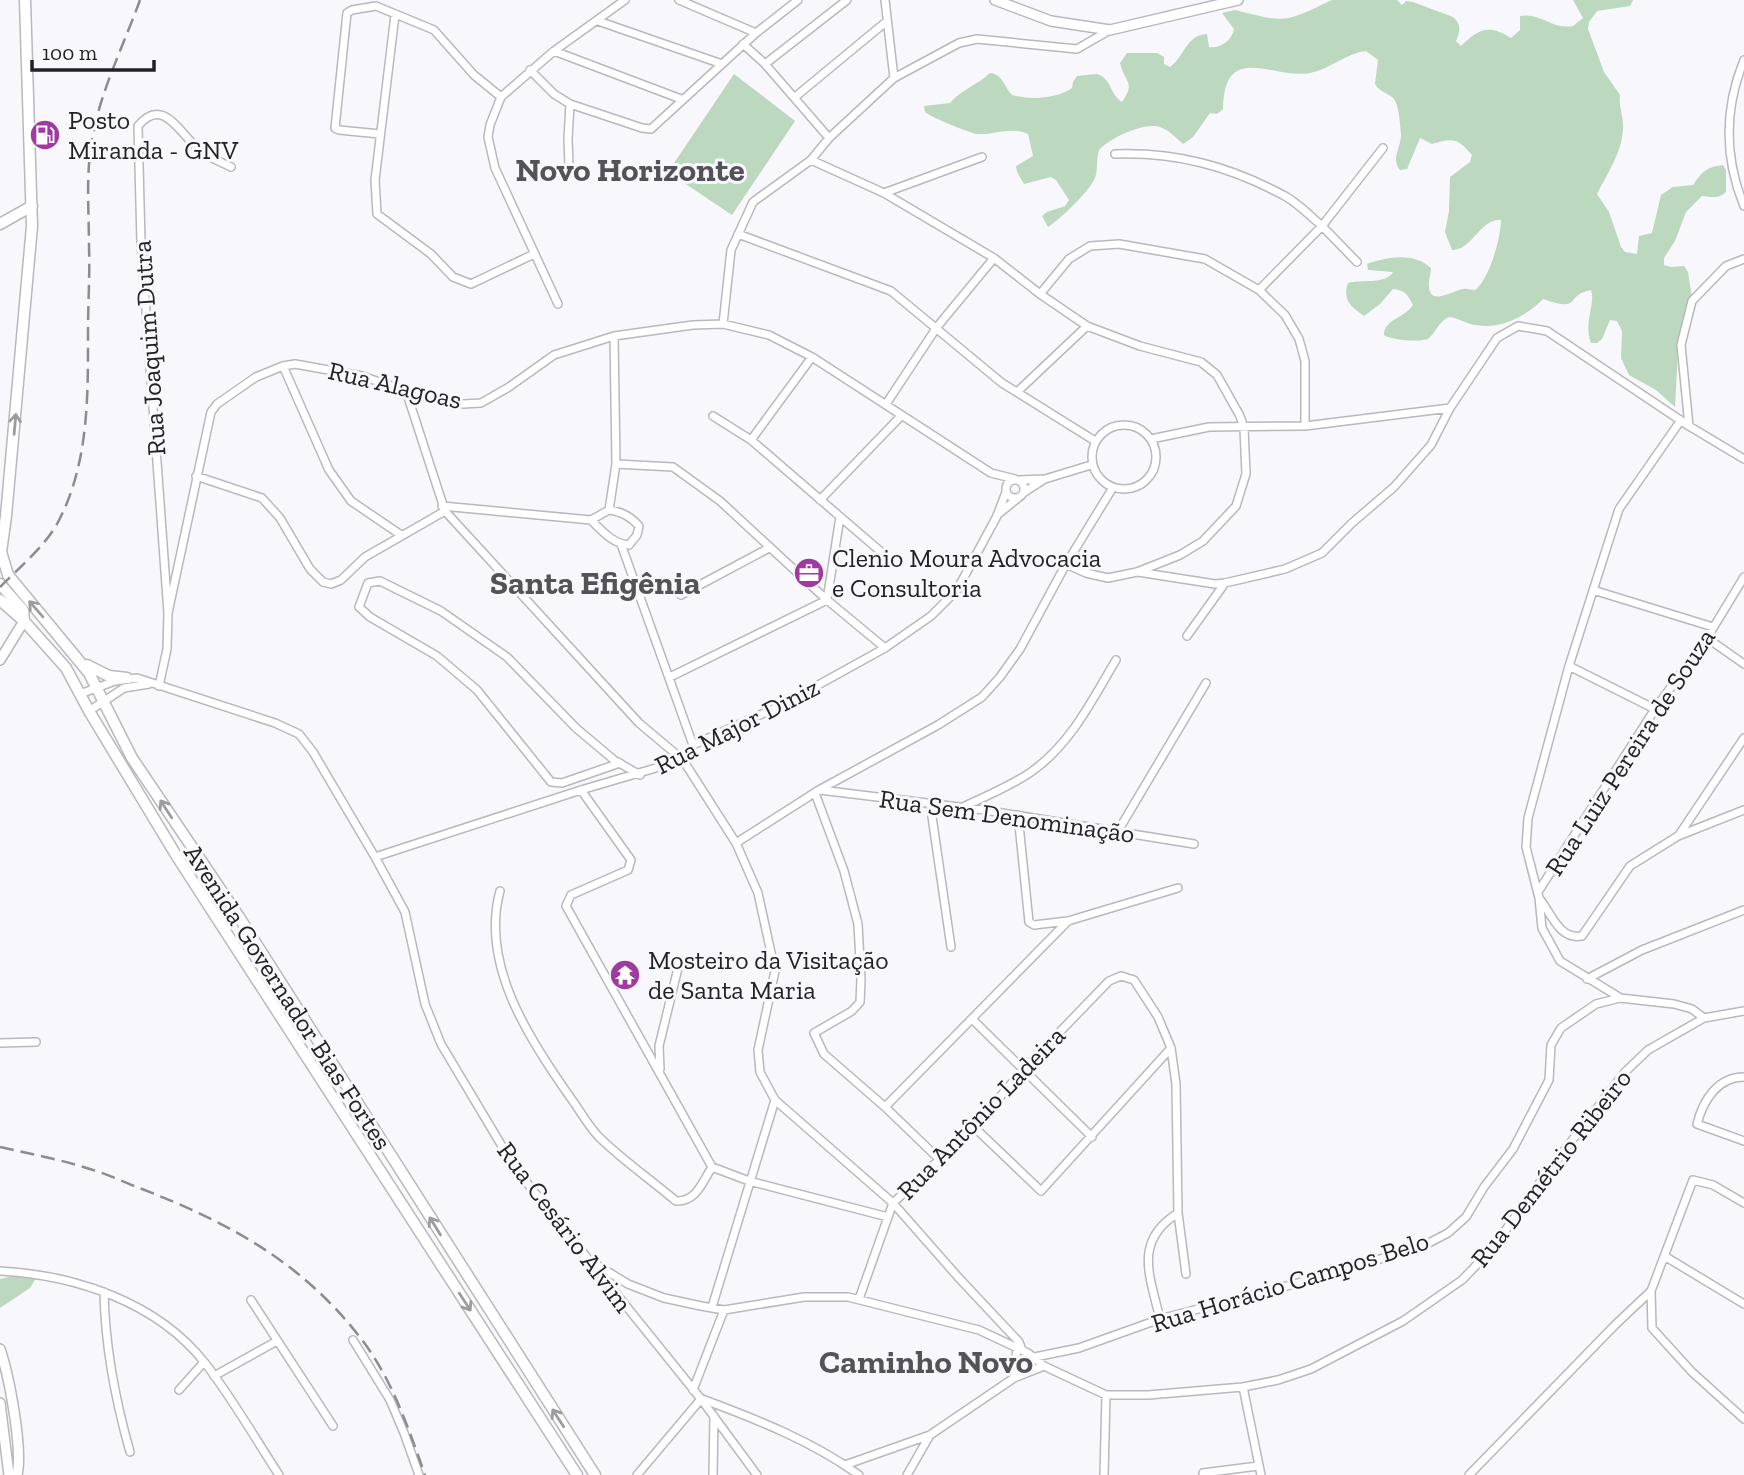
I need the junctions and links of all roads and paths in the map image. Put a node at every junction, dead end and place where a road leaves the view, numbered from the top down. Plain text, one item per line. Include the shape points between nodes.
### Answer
1 (25, 0) edge
2 (625, 0) edge
3 (679, 0) edge
4 (847, 0) edge
5 (885, 0) edge
6 (995, 0) edge
7 (1238, 0) edge
8 (794, 1) edge
9 (374, 3) edge
10 (395, 15) junction
11 (598, 20) junction
12 (887, 20) junction
13 (1110, 30) junction
14 (756, 33) junction
15 (743, 44) junction
16 (554, 51) junction
17 (1744, 60) edge
18 (722, 64) junction
19 (765, 64) junction
20 (530, 70) junction
21 (894, 78) junction
22 (501, 97) junction
23 (795, 97) junction
24 (681, 99) junction
25 (570, 104) junction
26 (380, 134) junction
27 (829, 138) junction
28 (1383, 148) dead end
29 (1115, 154) dead end
30 (982, 157) dead end
31 (811, 160) junction
32 (569, 164) dead end
33 (231, 167) dead end
34 (884, 192) junction
35 (32, 206) junction
36 (1744, 206) edge
37 (14, 217) junction
38 (0, 224) edge
39 (32, 226) junction
40 (1322, 226) junction
41 (738, 234) junction
42 (534, 254) junction
43 (995, 257) junction
44 (1744, 259) edge
45 (1357, 262) dead end
46 (1259, 290) junction
47 (1040, 294) junction
48 (558, 304) dead end
49 (723, 324) junction
50 (1087, 326) junction
51 (937, 327) junction
52 (614, 336) junction
53 (813, 357) junction
54 (283, 366) junction
55 (406, 391) junction
56 (1017, 392) junction
57 (886, 404) junction
58 (1450, 408) junction
59 (713, 416) dead end
60 (901, 416) junction
61 (1681, 420) junction
62 (1305, 426) junction
63 (1689, 426) junction
64 (1244, 428) junction
65 (1151, 439) junction
66 (751, 440) junction
67 (1095, 441) junction
68 (1744, 459) edge
69 (616, 464) junction
70 (1091, 465) junction
71 (991, 472) junction
72 (196, 476) junction
73 (1045, 479) junction
74 (1017, 480) junction
75 (1112, 489) junction
76 (1005, 490) junction
77 (1021, 495) junction
78 (820, 500) junction
79 (444, 508) junction
80 (609, 510) junction
81 (6, 516) junction
82 (997, 516) junction
83 (840, 517) junction
84 (592, 520) junction
85 (0, 528) edge
86 (401, 535) junction
87 (621, 544) junction
88 (769, 548) junction
89 (880, 551) dead end
90 (1066, 564) junction
91 (1138, 572) junction
92 (1744, 576) edge
93 (1225, 583) junction
94 (0, 584) edge
95 (1593, 590) junction
96 (681, 595) dead end
97 (0, 600) edge
98 (827, 600) junction
99 (168, 612) junction
100 (24, 621) junction
101 (1713, 627) junction
102 (1188, 636) dead end
103 (1707, 638) junction
104 (885, 648) junction
105 (0, 660) edge
106 (1116, 660) dead end
107 (80, 662) junction
108 (1744, 664) edge
109 (1569, 666) junction
110 (670, 677) junction
111 (127, 678) junction
112 (1206, 683) dead end
113 (149, 684) junction
114 (159, 686) junction
115 (97, 687) junction
116 (80, 694) junction
117 (104, 701) junction
118 (1655, 709) junction
119 (89, 711) junction
120 (1744, 738) edge
121 (693, 745) junction
122 (683, 760) junction
123 (620, 763) junction
124 (640, 775) junction
125 (581, 790) junction
126 (817, 791) junction
127 (930, 803) junction
128 (963, 807) junction
129 (1744, 810) edge
130 (1018, 815) junction
131 (1118, 831) junction
132 (1678, 836) junction
133 (736, 844) junction
134 (1194, 844) dead end
135 (375, 857) junction
136 (1178, 888) dead end
137 (500, 891) dead end
138 (1539, 895) junction
139 (1744, 911) edge
140 (1069, 921) junction
141 (951, 947) dead end
142 (680, 960) dead end
143 (1587, 979) junction
144 (1620, 998) junction
145 (1744, 1011) edge
146 (1704, 1018) junction
147 (972, 1020) junction
148 (36, 1041) dead end
149 (0, 1043) edge
150 (1171, 1048) junction
151 (1023, 1070) junction
152 (660, 1073) junction
153 (1744, 1077) edge
154 (775, 1100) junction
155 (360, 1105) junction
156 (885, 1107) junction
157 (344, 1113) junction
158 (974, 1127) junction
159 (373, 1128) junction
160 (358, 1135) junction
161 (1091, 1137) junction
162 (1744, 1141) edge
163 (940, 1160) junction
164 (712, 1167) junction
165 (749, 1181) junction
166 (893, 1203) junction
167 (1744, 1203) edge
168 (1178, 1213) junction
169 (888, 1217) junction
170 (449, 1248) junction
171 (1666, 1256) junction
172 (436, 1257) junction
173 (584, 1257) junction
174 (0, 1271) edge
175 (1186, 1274) dead end
176 (1651, 1291) junction
177 (104, 1292) junction
178 (859, 1299) junction
179 (251, 1300) dead end
180 (1744, 1304) edge
181 (712, 1307) junction
182 (724, 1310) junction
183 (1160, 1319) junction
184 (277, 1340) junction
185 (353, 1340) dead end
186 (0, 1349) edge
187 (1020, 1349) junction
188 (515, 1351) junction
189 (1035, 1357) junction
190 (502, 1360) junction
191 (204, 1362) junction
192 (1044, 1366) junction
193 (214, 1377) junction
194 (1014, 1378) junction
195 (1243, 1387) junction
196 (179, 1390) dead end
197 (693, 1390) junction
198 (1107, 1395) junction
199 (701, 1399) junction
200 (0, 1403) edge
201 (714, 1416) junction
202 (1744, 1419) edge
203 (333, 1426) dead end
204 (930, 1434) junction
205 (130, 1452) dead end
206 (845, 1465) junction
207 (1258, 1466) junction
208 (1203, 1473) dead end
209 (9, 1475) edge
210 (17, 1475) edge
211 (279, 1475) edge
212 (419, 1475) edge
213 (577, 1475) edge
214 (595, 1475) edge
215 (638, 1475) edge
216 (713, 1475) edge
217 (757, 1475) edge
218 (859, 1475) edge
219 (907, 1475) edge
220 (1104, 1475) edge
221 (1261, 1475) edge
222 (1468, 1475) edge

1 - 35 main road, Avenida Governador Bias Fortes
2 - 11 street
3 - 14 street
4 - 19 street
5 - 12 street
6 - 13 street via 1051,21
7 - 13 street
8 - 14 street
9 - 10 street
9 - 26 street via 347,13 335,128
10 - 22 street via 439,34 474,75
10 - 26 street
11 - 16 street
11 - 18 street
12 - 21 street
12 - 23 street
13 - 21 street via 1076,49 978,40 959,43
14 - 15 street
15 - 18 street
15 - 19 street
16 - 20 street
16 - 24 street
17 - 36 street via 1733,87 1729,116 1730,151
18 - 24 street
19 - 23 street
20 - 22 street
20 - 25 street
21 - 27 street
22 - 42 street via 490,125 489,150
23 - 27 street
24 - 25 street via 655,127 642,128
25 - 32 street
26 - 42 street via 374,196 377,214 453,277 471,284
27 - 31 street
28 - 40 street
29 - 40 street via 1177,156 1217,167 1286,196
30 - 34 street
31 - 34 street
31 - 41 street via 753,202
33 - 99 street, Rua Joaquim Dutra via 200,151 168,117 145,117 138,126 141,242
34 - 43 street
35 - 37 main road
35 - 39 main road, Avenida Governador Bias Fortes
37 - 38 main road
37 - 39 main road
81 -> 39 main road, Avenida Governador Bias Fortes
40 - 45 street
40 - 46 street
41 - 49 street
41 - 51 street via 891,290
42 - 48 street
43 - 47 street
43 - 51 street
44 - 63 street via 1726,266 1692,301 1681,345
46 - 47 street via 1205,259 1119,244 1090,246 1069,259
46 - 62 street via 1285,315 1299,339 1306,361
47 - 50 street
49 - 52 street, Rua Alagoas
49 - 53 street, Rua Alagoas via 769,335
50 - 56 street
50 - 64 street via 1201,362 1217,375
51 - 56 street
51 - 57 street
52 - 55 street, Rua Alagoas via 554,355 481,403 463,404
52 - 69 street
53 - 57 street, Rua Alagoas
53 - 66 street
54 - 55 street, Rua Alagoas via 304,365 362,376
54 - 72 street, Rua Alagoas via 248,382 214,408
54 - 86 street via 329,470 351,501
55 - 79 street
56 - 67 street
57 - 60 street, Rua Alagoas
58 - 61 street via 1497,338 1518,326 1547,331
58 - 62 street
58 - 93 street via 1431,445 1394,487 1322,554 1285,569
59 - 66 street
60 - 71 street, Rua Alagoas
60 - 78 street
61 - 63 street
61 - 95 street via 1619,509
62 - 64 street
63 - 68 street
64 - 65 street via 1209,427
64 - 91 street via 1246,474 1236,506 1203,541
65 - 67 street via 1139,428 1123,424 1107,429
65 - 75 street via 1157,455 1154,471 1143,484 1128,491
66 - 78 street
67 - 70 street
69 - 80 street
69 - 88 street via 673,467 720,502
70 - 73 street, Rua Alagoas
70 - 75 street
71 - 74 street, Rua Alagoas
71 - 76 street, Rua Alagoas
72 - 86 street via 262,498 323,582 341,580 365,557
72 - 99 street, Rua Alagoas
73 - 74 street, Rua Alagoas
73 - 77 street, Rua Alagoas
74 - 76 street via 1008,482
74 - 77 street via 1024,485
75 - 90 street
76 - 77 street via 1011,498
76 - 82 street, Rua Major Diniz
77 - 82 street, Rua Major Diniz
78 - 83 street
79 - 84 street
79 - 86 street
79 - 122 street via 639,723
80 - 84 street
80 - 87 street via 619,511 639,526 629,545
81 - 85 main road
107 -> 81 main road, Avenida Governador Bias Fortes via 8,575 1,552
82 - 104 street, Rua Major Diniz via 957,590 932,616
83 - 89 street
83 - 98 street
84 - 87 street
87 - 110 street
88 - 96 street
88 - 98 street
90 - 91 street via 1108,578
90 - 126 street via 1020,649 982,697
91 - 93 street
92 - 101 street, Rua Luiz Pereira de Souza
93 - 102 street
94 - 100 main road via 23,610
95 - 101 street
95 - 109 street
97 - 100 main road, Avenida Governador Bias Fortes
98 - 104 street
98 - 110 street
99 - 114 street, Rua Joaquim Dutra
100 - 105 street
100 - 116 main road, Avenida Governador Bias Fortes via 66,668
101 - 103 street, Rua Luiz Pereira de Souza
103 - 108 street
103 - 118 street, Rua Luiz Pereira de Souza
104 - 121 street, Rua Major Diniz via 782,705
106 - 128 street via 1058,749 1031,772
107 - 111 main road via 109,676
107 - 115 main road, Avenida Governador Bias Fortes
109 - 118 street
109 - 138 street via 1528,818 1526,847
110 - 121 street
111 - 113 street, Rua Cesário Alvim
111 - 115 street
112 - 131 street
113 - 114 street, Rua Cesário Alvim
113 - 117 street via 124,688
114 - 135 street, Rua Cesário Alvim via 299,734
115 - 116 street
115 - 117 main road, Avenida Governador Bias Fortes
116 - 119 main road, Avenida Governador Bias Fortes
117 - 119 street
155 -> 117 main road, Avenida Governador Bias Fortes via 132,758
118 - 138 street, Rua Luiz Pereira de Souza
119 - 157 main road, Avenida Governador Bias Fortes via 176,855
120 - 132 street
121 - 122 street, Rua Major Diniz
122 - 124 street, Rua Major Diniz
122 - 133 street
123 - 123 street via 576,728 507,657 441,611 380,581 368,583 359,607 437,656 477,690 551,782 562,783
123 - 124 street
124 - 125 street, Rua Major Diniz
125 - 135 street, Rua Major Diniz
125 - 152 street via 631,860 628,870 570,895 566,906
126 - 127 street, Rua Sem Denominação
126 - 133 street
126 - 156 street via 858,924 862,980 860,1002 852,1011 814,1033 824,1054
127 - 128 street, Rua Sem Denominação
127 - 141 street
128 - 130 street, Rua Sem Denominação
129 - 132 street
130 - 131 street, Rua Sem Denominação
130 - 140 street via 1029,922
131 - 134 street, Rua Sem Denominação
132 - 138 street via 1630,866 1582,936 1564,934
133 - 154 street via 758,892 775,971 758,1050 760,1072
135 - 173 street, Rua Cesário Alvim via 405,912 425,1004 441,1044 515,1168
136 - 140 street
137 - 164 street via 495,939 514,1005 550,1068 597,1135 676,1201 694,1196
138 - 143 street via 1542,928 1560,961
139 - 143 street via 1642,950
140 - 147 street
142 - 152 street via 659,1046
143 - 144 street
144 - 146 street, Rua Horácio Campos Belo via 1674,1004
144 - 183 street, Rua Horácio Campos Belo via 1596,1004 1561,1028 1551,1045 1549,1080 1513,1149 1466,1217 1448,1233 1423,1246 1317,1278
145 - 146 street, Rua Demétrio Ribeiro
146 - 195 street, Rua Demétrio Ribeiro via 1648,1050 1625,1072 1492,1249 1462,1280 1403,1321 1311,1369
147 - 151 street
147 - 156 street
148 - 149 street
150 - 151 street, Rua Antônio Ladeira via 1134,980 1121,976 1109,981
150 - 161 street
150 - 168 street
151 - 158 street, Rua Antônio Ladeira
151 - 161 street
152 - 164 street
153 - 162 street via 1710,1093 1697,1124
154 - 165 street
154 - 166 street
155 - 157 main road via 353,1116
155 - 159 main road, Avenida Governador Bias Fortes
156 - 163 street
157 - 160 main road, Avenida Governador Bias Fortes
158 - 161 street via 1041,1191
158 - 163 street, Rua Antônio Ladeira
159 - 160 main road via 363,1127
170 -> 159 main road, Avenida Governador Bias Fortes
160 - 172 main road, Avenida Governador Bias Fortes
163 - 166 street, Rua Antônio Ladeira
164 - 165 street
165 - 169 street
165 - 181 street
166 - 169 street, Rua Antônio Ladeira
166 - 187 street via 1019,1342
167 - 171 street via 1713,1185 1693,1180
168 - 175 street
168 - 183 street via 1154,1235 1149,1249
169 - 178 street, Rua Antônio Ladeira
170 - 172 main road
170 - 188 main road, Avenida Governador Bias Fortes
171 - 176 street
171 - 180 street
172 -> 190 main road, Avenida Governador Bias Fortes
173 - 181 street via 628,1284 664,1298
173 - 197 street, Rua Cesário Alvim
174 - 177 street via 45,1275
176 - 202 street via 1652,1328
176 - 222 street
177 - 191 street via 170,1329
177 - 205 street via 111,1374
178 - 182 street via 804,1297
178 - 187 street via 979,1330
179 - 184 street
181 - 182 street
182 - 197 street
183 - 189 street, Rua Horácio Campos Belo via 1079,1348
184 - 193 street
184 - 203 street
185 - 212 street via 390,1400
186 - 210 street via 19,1457
187 - 189 street
187 - 194 street
188 - 190 main road
214 -> 188 main road, Avenida Governador Bias Fortes
189 - 192 street
190 - 213 main road, Avenida Governador Bias Fortes
191 - 193 street
191 - 196 street
192 - 194 street
192 - 198 street, Rua Demétrio Ribeiro
193 - 211 street
194 - 204 street
195 - 198 street, Rua Demétrio Ribeiro
195 - 207 street
197 - 199 street, Rua Cesário Alvim
198 - 220 street
199 - 201 street, Rua Cesário Alvim
199 - 206 street via 760,1420
199 - 215 street
200 - 209 street
201 - 216 street
201 - 217 street, Rua Cesário Alvim
204 - 206 street
204 - 219 street
206 - 218 street
207 - 208 street
207 - 221 street

